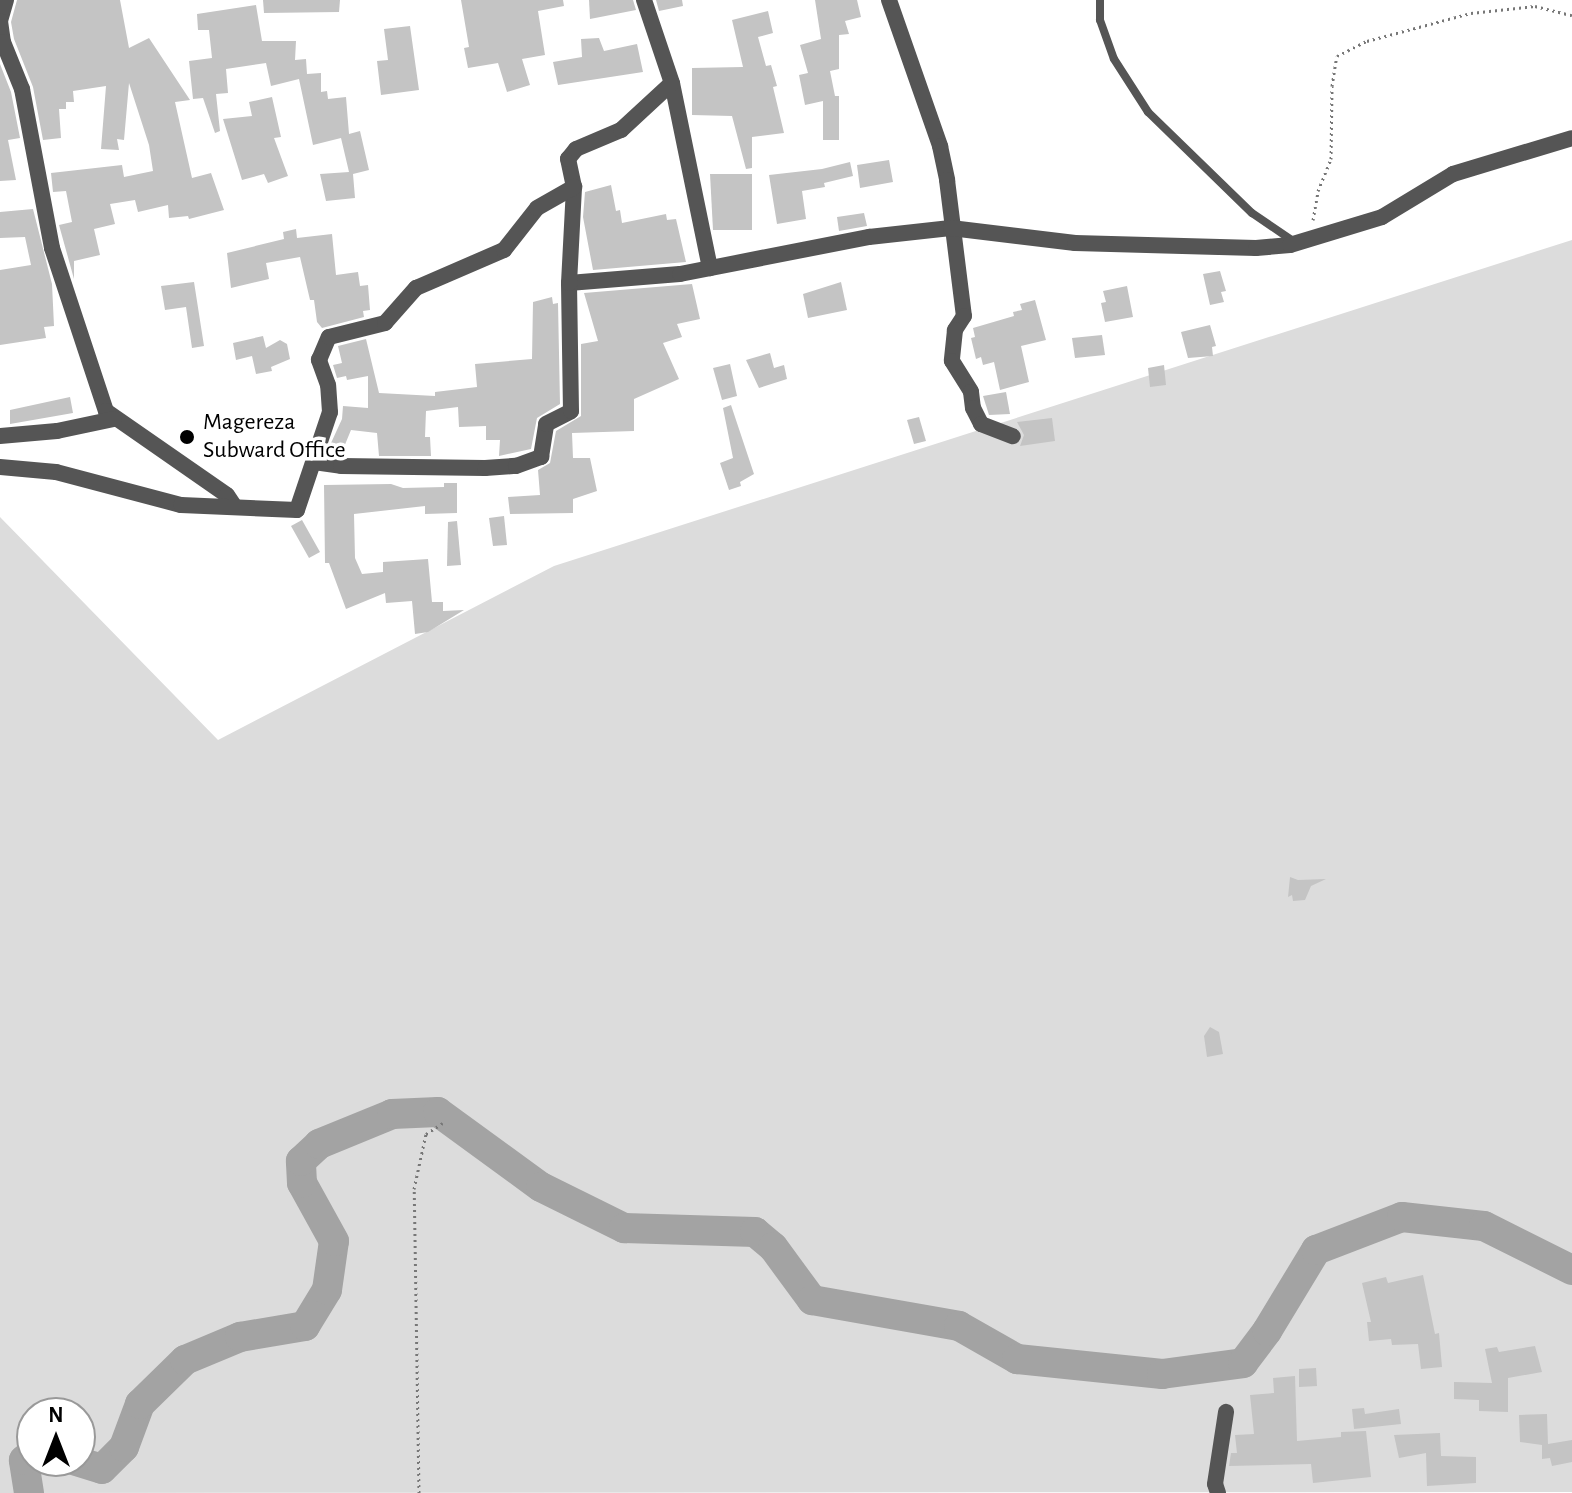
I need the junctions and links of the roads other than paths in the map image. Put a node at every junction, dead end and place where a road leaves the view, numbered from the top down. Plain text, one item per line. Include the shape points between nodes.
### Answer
1 (6, 0) edge
2 (644, 0) edge
3 (889, 0) edge
4 (1100, 0) edge
5 (672, 83) junction
6 (1572, 138) edge
7 (574, 187) junction
8 (951, 228) junction
9 (1296, 244) junction
10 (710, 268) junction
11 (569, 283) junction
12 (114, 419) junction
13 (0, 436) edge
14 (1013, 436) dead end
15 (314, 462) junction
16 (0, 467) edge
17 (235, 507) junction
18 (1226, 1412) dead end
19 (1218, 1493) edge

1 - 12 street via 0,21 3,42 22,89 52,248 103,403
2 - 5 street
3 - 8 street via 940,146
4 - 9 lane via 1100,20 1114,59 1148,112 1252,213
5 - 7 street via 621,130 573,152 567,164
5 - 10 street
6 - 9 street via 1453,174 1382,217
7 - 11 street
7 - 15 street via 537,208 504,250 413,290 385,323 329,337 319,360 330,412
8 - 9 street via 1075,243 1244,248
8 - 10 street via 869,237
8 - 14 street via 964,316 955,330 952,361 971,392 981,424
10 - 11 street
11 - 15 street via 571,411 546,424 541,457 516,466 485,468
12 - 13 street
12 - 17 street via 227,495
15 - 17 street via 297,510
16 - 17 street via 56,472 178,504
18 - 19 street

